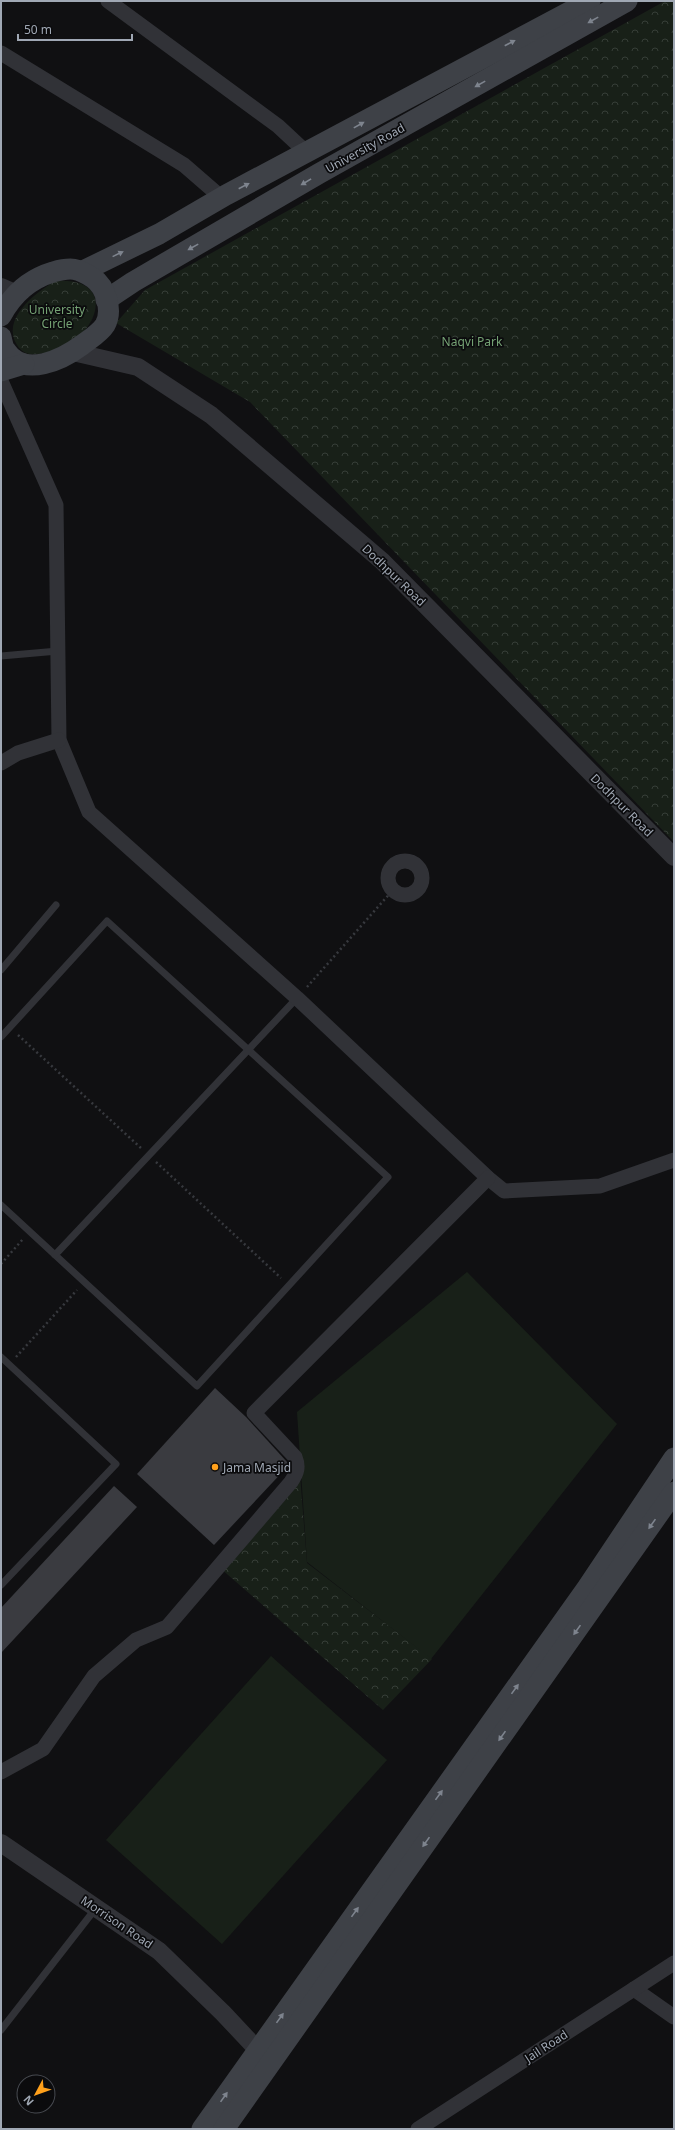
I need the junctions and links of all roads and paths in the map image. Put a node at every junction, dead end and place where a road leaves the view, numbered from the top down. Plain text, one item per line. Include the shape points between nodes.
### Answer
1 (108, 1) edge
2 (590, 1) edge
3 (628, 1) edge
4 (1, 53) edge
5 (307, 153) junction
6 (222, 198) junction
7 (82, 271) junction
8 (9, 290) edge
9 (106, 300) junction
10 (1, 316) edge
11 (1, 337) edge
12 (73, 352) junction
13 (24, 364) junction
14 (1, 371) edge
15 (1, 381) edge
16 (58, 651) junction
17 (1, 656) edge
18 (59, 740) junction
19 (1, 763) edge
20 (674, 857) edge
21 (392, 890) dead end
22 (56, 905) dead end
23 (1, 970) edge
24 (297, 998) junction
25 (1, 1037) edge
26 (248, 1050) junction
27 (674, 1160) edge
28 (488, 1178) junction
29 (1, 1205) edge
30 (30, 1231) junction
31 (55, 1255) junction
32 (1, 1264) edge
33 (84, 1282) junction
34 (1, 1357) edge
35 (9, 1364) junction
36 (674, 1458) edge
37 (674, 1492) edge
38 (1, 1585) edge
39 (1, 1772) edge
40 (1, 1843) edge
41 (96, 1908) junction
42 (674, 1963) edge
43 (634, 1989) junction
44 (674, 2017) edge
45 (1, 2030) edge
46 (263, 2056) junction
47 (202, 2129) edge
48 (224, 2129) edge
49 (418, 2129) edge

1 - 5 street via 278,126
5 -> 2 main road, University Road
3 -> 9 main road, University Road via 320,173 139,278
4 - 6 street via 184,165
6 -> 5 main road, University Road
7 -> 6 main road, University Road via 159,234
7 - 8 main road via 68,268 43,275 25,286
7 - 9 main road via 96,280
8 - 10 main road via 8,303
9 - 12 main road via 108,308 105,324 97,334
11 - 13 main road via 6,351 14,360
12 - 13 main road via 40,365
12 - 20 street, Dodhpur Road via 138,367 211,415 382,561
13 - 14 main road
15 - 16 street via 56,505
16 - 17 lane
16 - 18 street
18 - 19 street via 18,753
18 - 24 street via 89,812
21 - 24 path
22 - 23 lane
24 - 26 lane
24 - 28 street
25 - 26 lane via 107,921
26 - 31 lane
26 - 33 lane via 388,1177 197,1386
27 - 28 street via 600,1186 504,1191
28 - 39 street via 254,1413 295,1457 298,1465 291,1482 167,1627 136,1640 112,1660 94,1676 44,1749
29 - 30 lane
30 - 31 lane
30 - 32 path
31 - 33 lane
33 - 35 path
34 - 35 lane
35 - 38 lane via 116,1464
46 -> 36 main road
37 -> 46 main road
40 - 41 street, Morrison Road
41 - 45 lane
41 - 46 street, Morrison Road via 159,1951
42 - 43 street, Jail Road
43 - 44 street
43 - 49 street, Jail Road
47 -> 46 main road
46 - 48 main road

